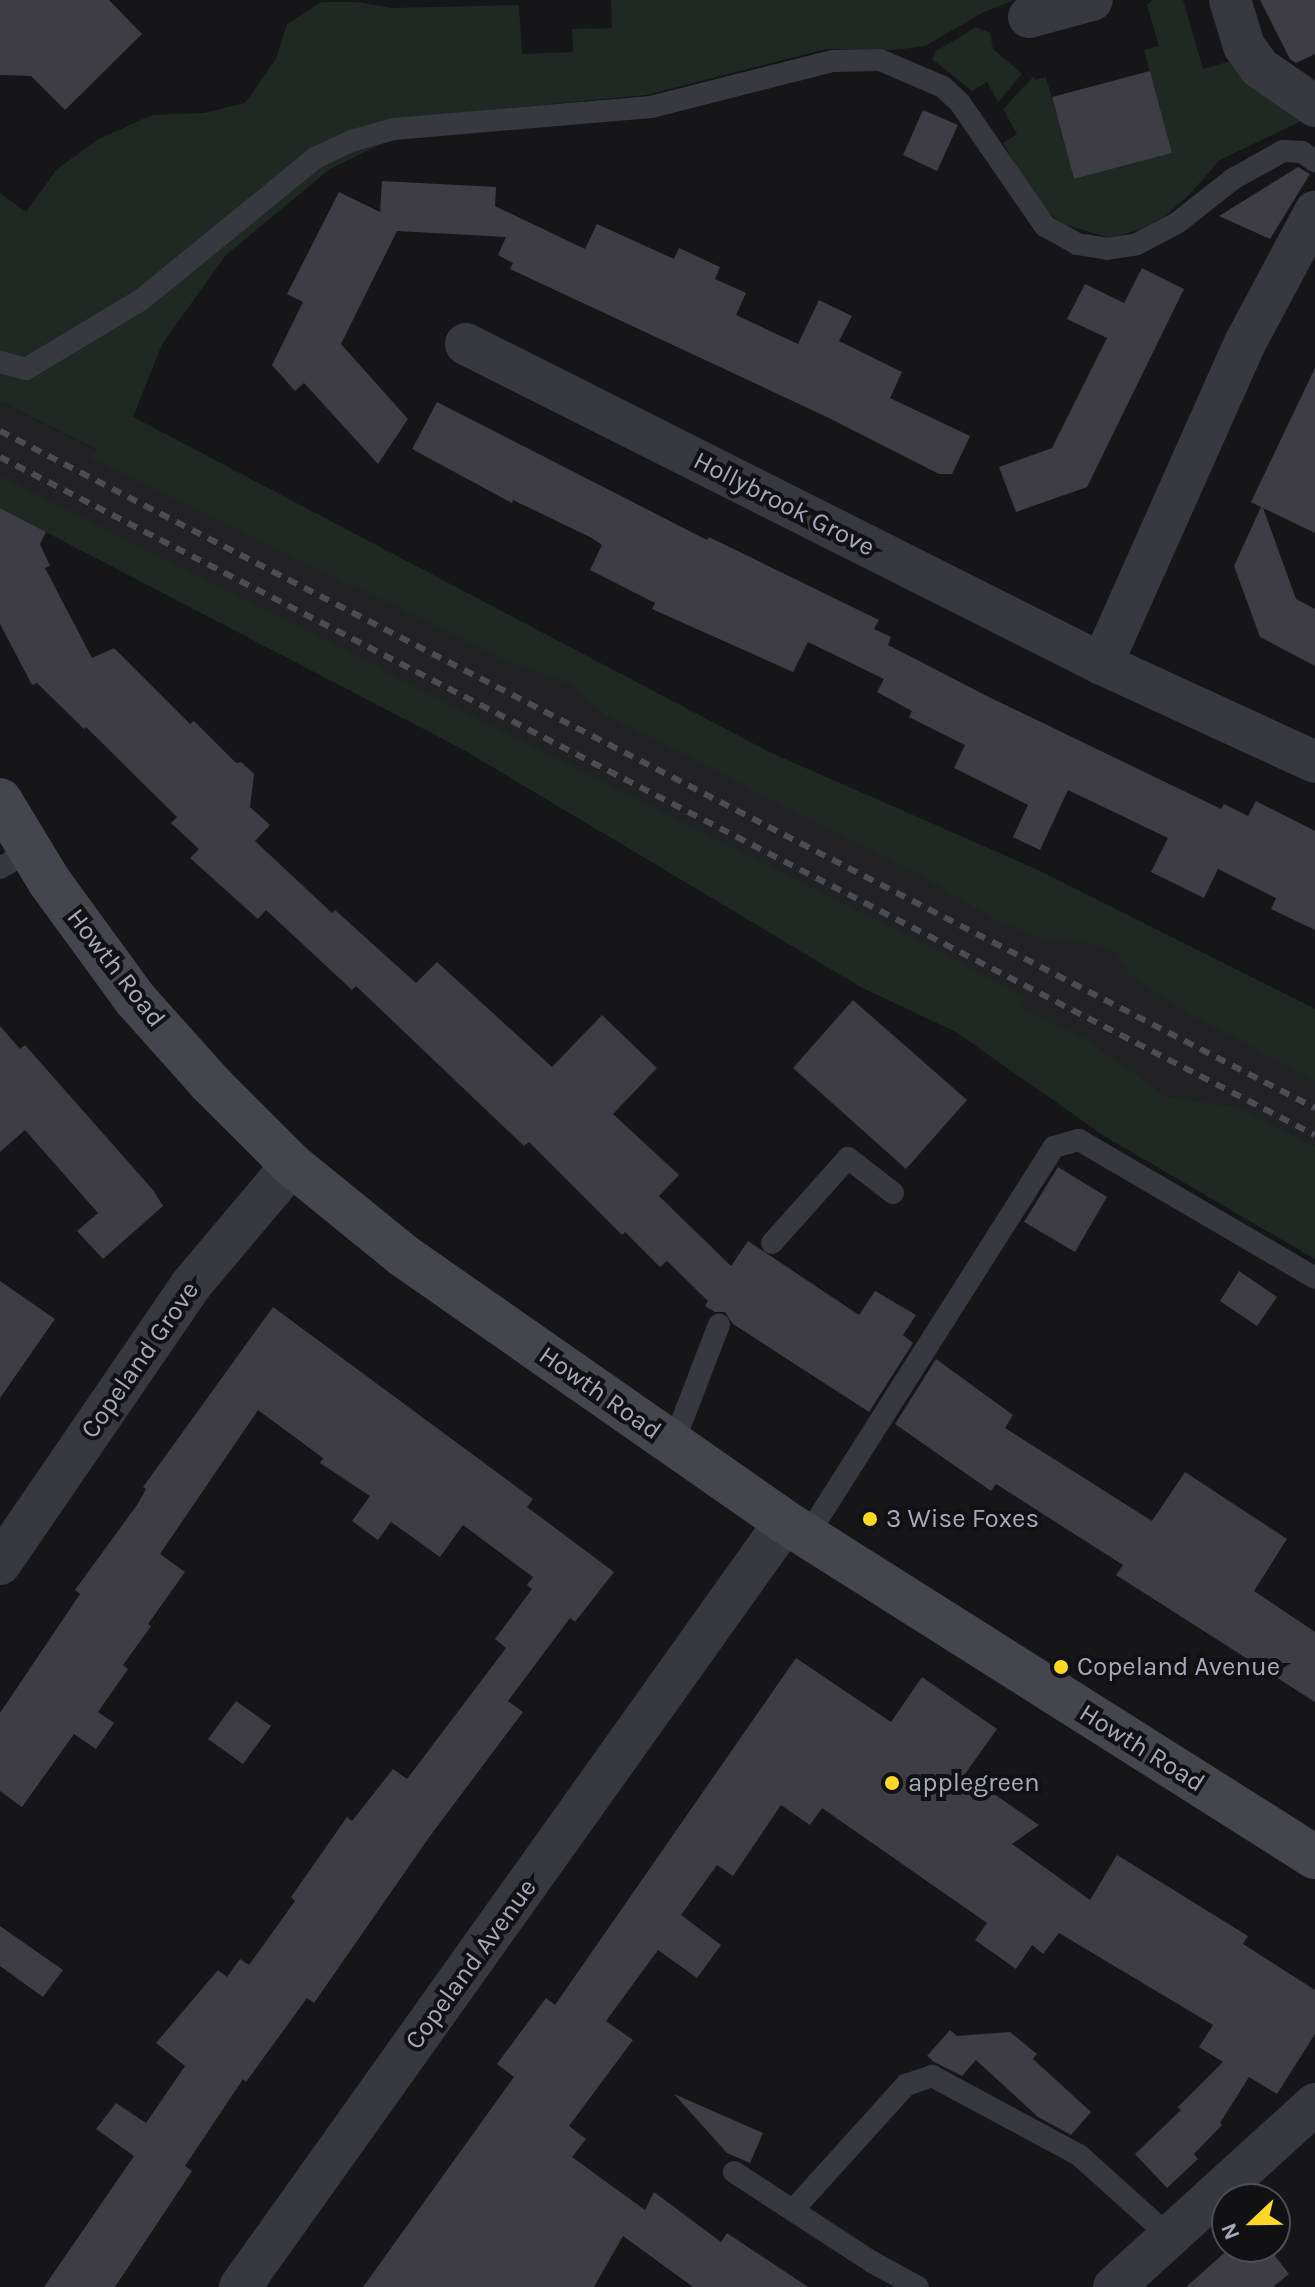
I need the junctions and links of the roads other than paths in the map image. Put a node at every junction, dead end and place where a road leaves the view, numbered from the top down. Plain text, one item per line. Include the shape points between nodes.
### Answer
1 (1092, 0) edge
2 (1230, 0) edge
3 (1029, 17) dead end
4 (1315, 106) edge
5 (1315, 161) edge
6 (1315, 212) edge
7 (466, 344) dead end
8 (0, 362) edge
9 (1102, 664) junction
10 (1315, 762) edge
11 (0, 800) edge
12 (15, 859) edge
13 (292, 1165) junction
14 (893, 1193) dead end
15 (772, 1243) dead end
16 (1315, 1278) edge
17 (719, 1325) dead end
18 (673, 1444) junction
19 (796, 1529) junction
20 (0, 1564) edge
21 (1315, 1857) edge
22 (1315, 2104) edge
23 (734, 2172) dead end
24 (793, 2210) junction
25 (1170, 2237) junction
26 (240, 2287) edge
27 (918, 2287) edge
28 (1114, 2287) edge

1 - 3 street
2 - 4 street via 1244,46 1260,68
5 - 8 lane via 1302,152 1283,151 1137,244 1107,249 1077,244 1045,226 960,103 943,87 880,60 833,61 651,107 394,129 351,141 315,158 141,300 26,369
6 - 9 street via 1245,343
7 - 9 street, Hollybrook Grove
9 - 10 street, Hollybrook Grove
11 - 12 main road, Howth Road
12 - 13 main road, Howth Road via 210,1083
13 - 18 main road, Howth Road via 404,1256
13 - 20 street, Copeland Grove via 190,1286
14 - 15 lane via 848,1158
16 - 19 lane via 1079,1140 1054,1147
17 - 18 lane
18 - 19 main road, Howth Road
19 - 21 main road, Howth Road
19 - 26 street, Copeland Avenue
22 - 25 street
23 - 24 lane
24 - 25 lane via 906,2085 932,2076 1079,2155
24 - 27 lane
25 - 28 street

